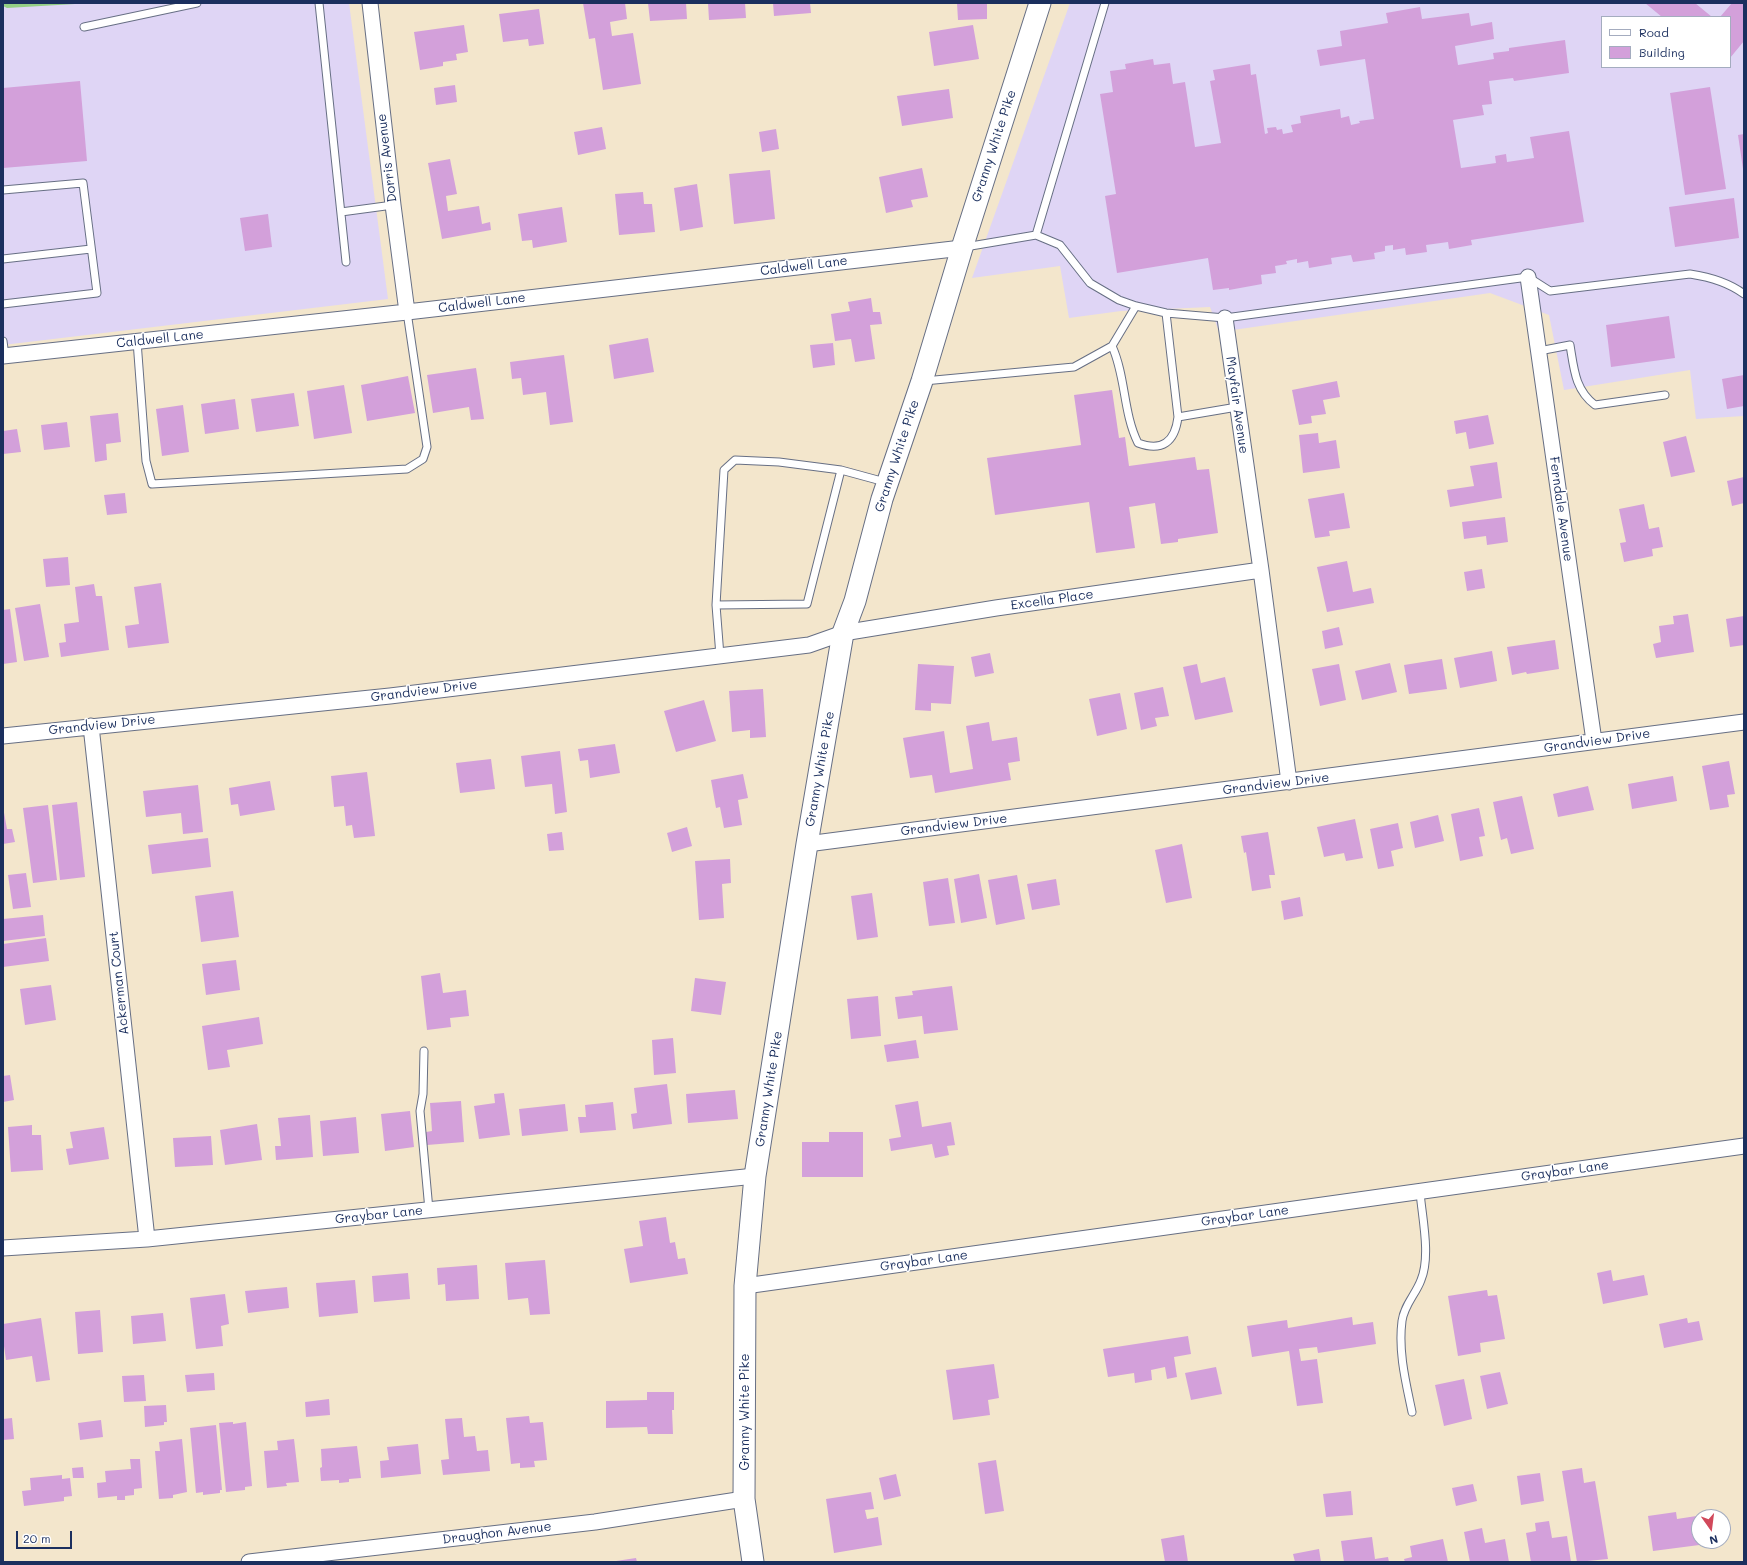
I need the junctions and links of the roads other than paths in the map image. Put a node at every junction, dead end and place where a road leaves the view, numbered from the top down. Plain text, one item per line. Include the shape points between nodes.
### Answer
1 (197, 3) edge
2 (319, 3) edge
3 (370, 3) edge
4 (1040, 3) edge
5 (1106, 3) edge
6 (84, 27) dead end
7 (3, 190) edge
8 (393, 205) junction
9 (341, 212) junction
10 (1036, 235) junction
11 (962, 248) junction
12 (91, 249) junction
13 (3, 259) edge
14 (346, 262) dead end
15 (1528, 277) junction
16 (1744, 294) edge
17 (3, 304) edge
18 (1136, 306) junction
19 (407, 312) junction
20 (1166, 313) junction
21 (1225, 318) junction
22 (3, 341) edge
23 (137, 341) junction
24 (1112, 346) junction
25 (1538, 351) junction
26 (4, 356) edge
27 (922, 381) junction
28 (1665, 395) dead end
29 (1237, 407) junction
30 (1178, 417) junction
31 (841, 470) junction
32 (887, 482) junction
33 (1261, 570) junction
34 (716, 605) junction
35 (843, 633) junction
36 (720, 656) junction
37 (1744, 722) edge
38 (91, 726) junction
39 (3, 736) edge
40 (1594, 742) junction
41 (1288, 782) junction
42 (807, 844) junction
43 (424, 1051) dead end
44 (1744, 1146) edge
45 (755, 1176) junction
46 (1420, 1192) junction
47 (429, 1210) junction
48 (147, 1239) junction
49 (3, 1248) edge
50 (745, 1286) junction
51 (1412, 1412) dead end
52 (744, 1499) junction
53 (249, 1562) edge
54 (753, 1562) edge

1 - 6 lane
2 - 9 lane
3 - 8 street, Dorris Avenue
4 - 11 main road, Granny White Pike
5 - 10 lane
7 - 12 lane via 83,183
8 - 9 lane
8 - 19 street, Dorris Avenue
9 - 14 lane
10 - 11 lane
10 - 18 lane via 1060,245 1090,283 1119,300
11 - 19 street, Caldwell Lane
11 - 27 main road, Granny White Pike
12 - 13 lane
12 - 17 lane via 97,293
15 - 16 lane via 1550,291 1690,274 1719,281
15 - 21 lane
15 - 25 street, Ferndale Avenue
18 - 20 lane
18 - 24 lane
19 - 23 street, Caldwell Lane
19 - 23 lane via 427,447 423,459 407,469 152,484 146,461
20 - 21 lane
20 - 30 lane
21 - 29 street, Mayfair Avenue
22 - 26 lane
23 - 26 street, Caldwell Lane
24 - 27 lane via 1074,367
24 - 30 lane via 1118,361 1132,432 1138,443 1157,447 1170,441
25 - 28 lane via 1570,345 1578,386 1587,399 1596,405
25 - 40 street, Ferndale Avenue
27 - 32 main road, Granny White Pike
29 - 30 lane
29 - 33 street, Mayfair Avenue
31 - 32 lane
31 - 34 lane via 807,604
31 - 34 lane via 779,462 735,460 724,470
32 - 35 main road, Granny White Pike via 855,601
33 - 35 street, Excella Place
33 - 41 street, Mayfair Avenue
34 - 36 lane
35 - 36 street, Grandview Drive via 809,645
35 - 42 main road, Granny White Pike
36 - 38 street, Grandview Drive via 390,696
37 - 40 street, Grandview Drive
38 - 39 street, Grandview Drive
38 - 48 street, Ackerman Court
40 - 41 street, Grandview Drive
41 - 42 street, Grandview Drive
42 - 45 main road, Granny White Pike
43 - 47 lane via 420,1111
44 - 46 street, Graybar Lane
45 - 47 street, Graybar Lane
45 - 50 main road, Granny White Pike
46 - 50 street, Graybar Lane
46 - 51 lane via 1426,1255 1422,1280 1408,1302 1402,1321 1402,1364
47 - 48 street, Graybar Lane
48 - 49 street, Graybar Lane
50 - 52 main road, Granny White Pike
52 - 53 street, Draughon Avenue via 596,1522
52 - 54 main road, Granny White Pike

